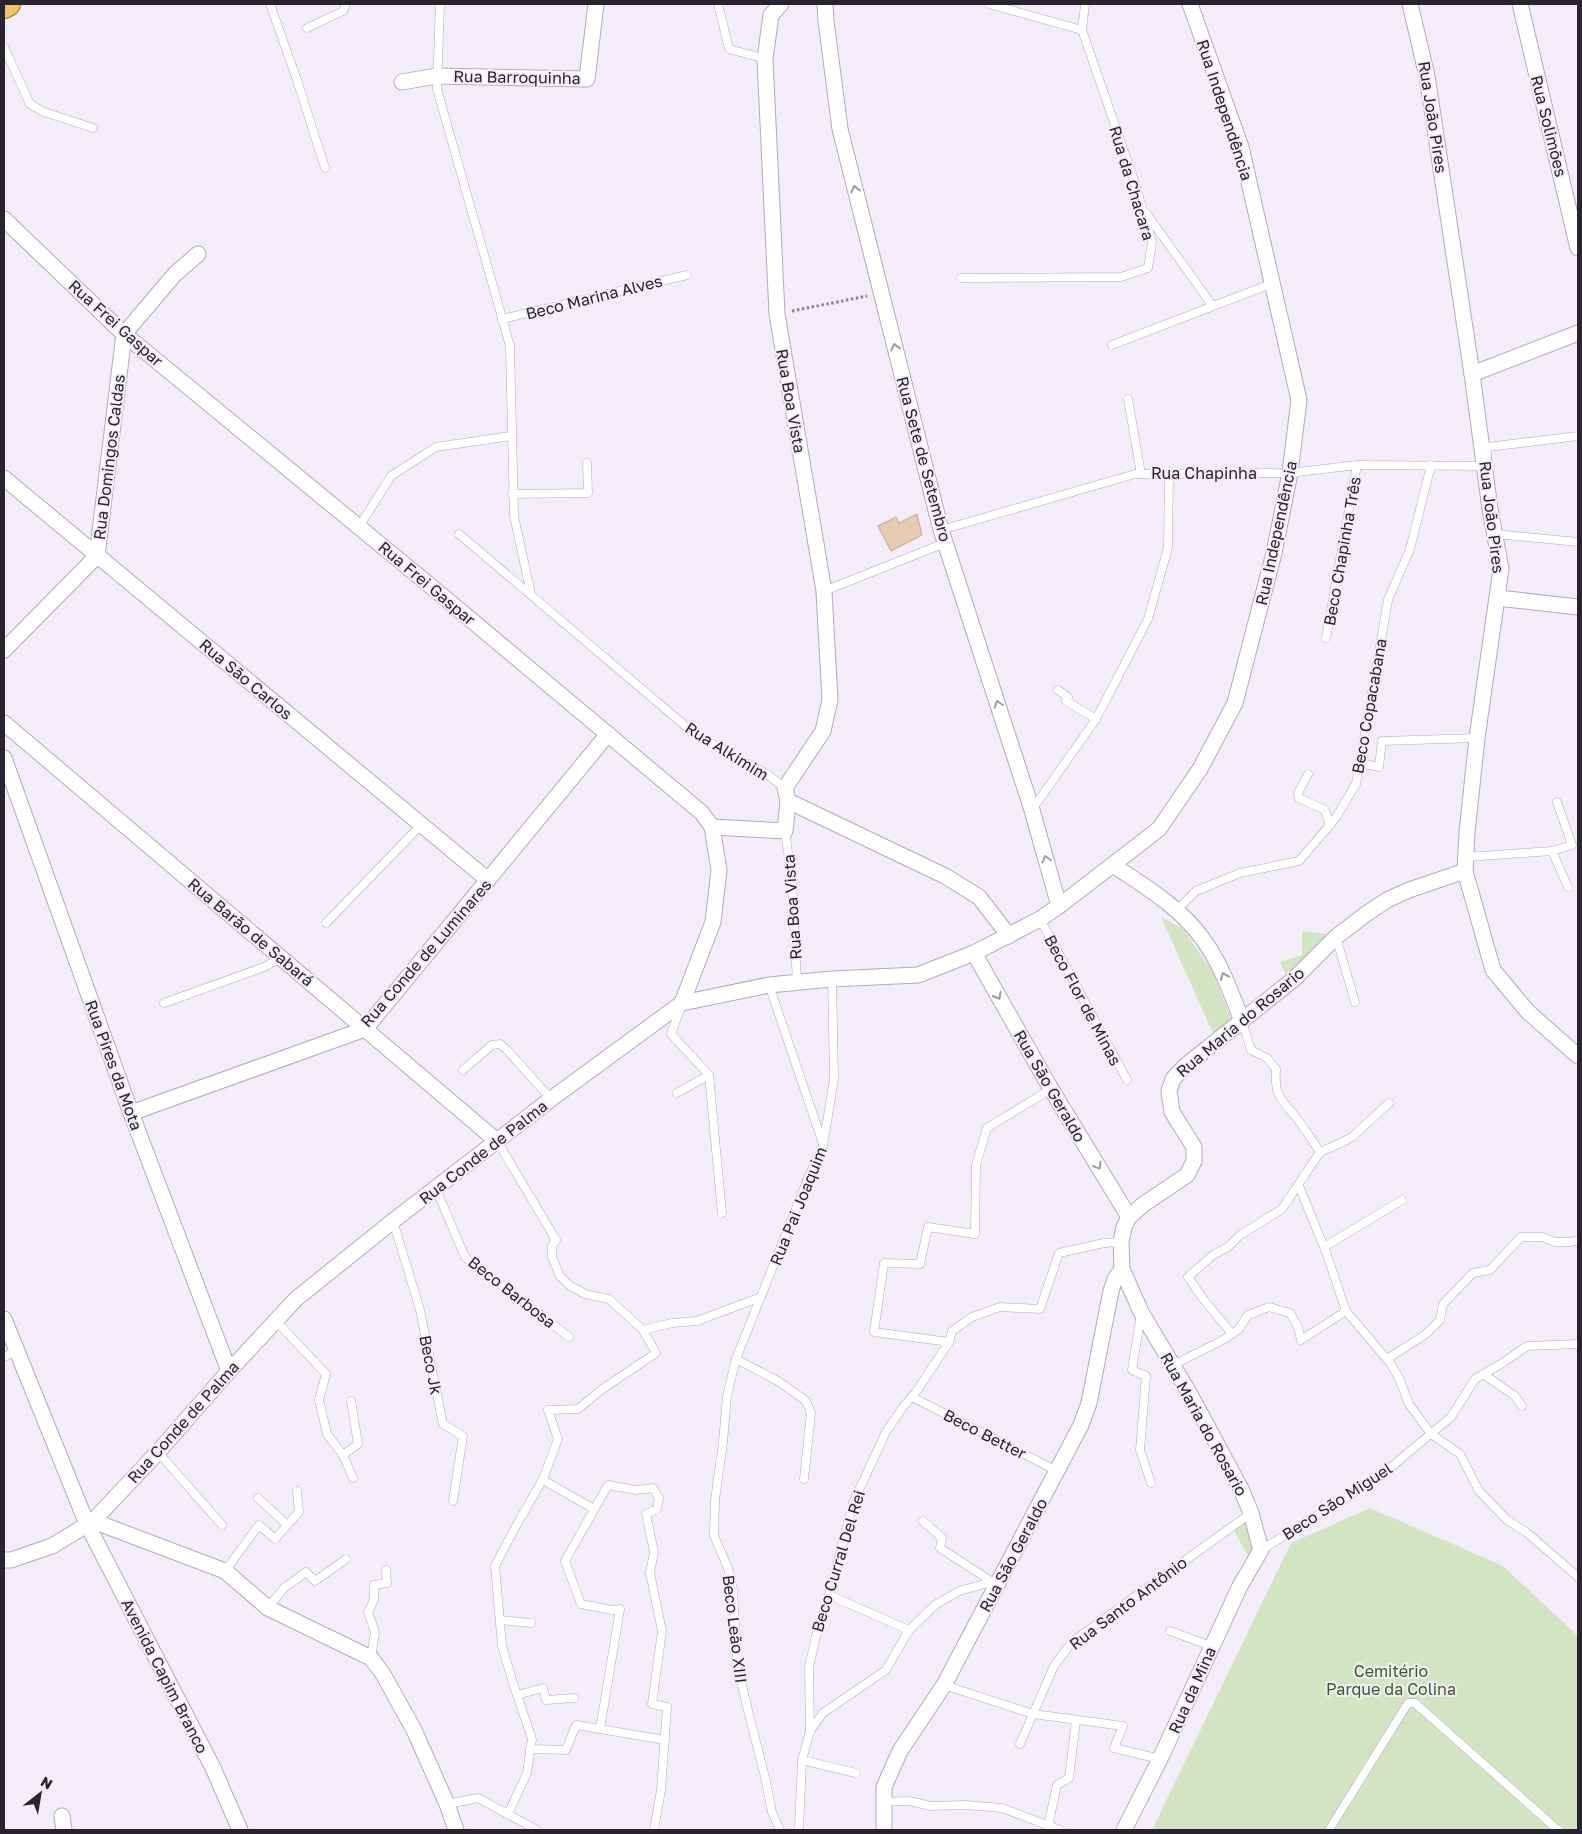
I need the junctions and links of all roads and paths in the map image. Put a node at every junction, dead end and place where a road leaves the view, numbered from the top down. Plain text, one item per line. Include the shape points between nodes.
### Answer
1 (8, 4) edge
2 (270, 4) edge
3 (346, 4) edge
4 (440, 4) edge
5 (596, 4) edge
6 (718, 4) edge
7 (781, 4) edge
8 (825, 4) edge
9 (989, 4) edge
10 (1085, 4) edge
11 (1190, 4) edge
12 (1410, 4) edge
13 (1520, 4) edge
14 (4, 6) edge
15 (307, 28) dead end
16 (1082, 30) junction
17 (4, 47) edge
18 (765, 59) junction
19 (436, 76) junction
20 (402, 82) dead end
21 (93, 128) dead end
22 (325, 168) dead end
23 (1142, 207) junction
24 (4, 219) edge
25 (1578, 248) edge
26 (198, 254) dead end
27 (686, 275) dead end
28 (961, 278) dead end
29 (1273, 283) junction
30 (882, 293) junction
31 (1212, 305) junction
32 (777, 314) junction
33 (502, 319) junction
34 (1578, 333) edge
35 (124, 334) junction
36 (1112, 345) dead end
37 (1472, 374) junction
38 (1128, 398) dead end
39 (511, 436) junction
40 (1578, 436) edge
41 (587, 463) dead end
42 (1357, 465) junction
43 (1431, 465) junction
44 (1485, 466) junction
45 (1290, 473) junction
46 (1141, 474) junction
47 (1169, 474) junction
48 (4, 478) edge
49 (512, 494) junction
50 (359, 527) junction
51 (459, 534) dead end
52 (1495, 534) junction
53 (943, 536) junction
54 (1578, 542) edge
55 (97, 556) junction
56 (824, 590) junction
57 (531, 594) junction
58 (1498, 598) junction
59 (1578, 607) edge
60 (1326, 638) dead end
61 (4, 650) edge
62 (1058, 690) dead end
63 (1096, 719) junction
64 (4, 723) edge
65 (608, 734) junction
66 (1476, 738) junction
67 (4, 758) edge
68 (1360, 763) junction
69 (1308, 774) dead end
70 (786, 795) junction
71 (1557, 802) dead end
72 (1032, 810) junction
73 (1330, 824) junction
74 (421, 825) junction
75 (712, 827) junction
76 (785, 831) junction
77 (1552, 851) junction
78 (1465, 864) junction
79 (1113, 865) junction
80 (488, 880) junction
81 (1568, 887) dead end
82 (1059, 906) junction
83 (1177, 910) junction
84 (1040, 919) junction
85 (326, 923) dead end
86 (1009, 936) junction
87 (1336, 937) junction
88 (974, 953) junction
89 (281, 958) junction
90 (832, 979) junction
91 (797, 983) junction
92 (769, 985) junction
93 (1355, 1002) dead end
94 (164, 1003) dead end
95 (682, 1003) junction
96 (1242, 1021) junction
97 (365, 1029) junction
98 (1578, 1056) edge
99 (463, 1070) dead end
100 (709, 1075) junction
101 (1126, 1080) dead end
102 (1050, 1089) junction
103 (677, 1093) dead end
104 (551, 1099) junction
105 (1389, 1103) dead end
106 (132, 1114) junction
107 (497, 1141) junction
108 (823, 1146) junction
109 (1320, 1152) junction
110 (1299, 1186) junction
111 (436, 1189) junction
112 (1402, 1200) dead end
113 (722, 1212) dead end
114 (1129, 1217) junction
115 (393, 1221) junction
116 (1578, 1240) edge
117 (1121, 1242) junction
118 (1324, 1247) junction
119 (1122, 1269) junction
120 (761, 1297) junction
121 (1141, 1312) junction
122 (1346, 1312) junction
123 (4, 1319) edge
124 (276, 1321) junction
125 (643, 1330) junction
126 (1232, 1334) junction
127 (569, 1337) dead end
128 (949, 1342) junction
129 (1578, 1344) edge
130 (10, 1354) edge
131 (736, 1359) junction
132 (1387, 1360) junction
133 (1173, 1365) junction
134 (228, 1371) junction
135 (1483, 1374) junction
136 (727, 1396) joint
137 (912, 1396) junction
138 (350, 1401) dead end
139 (1522, 1406) dead end
140 (1431, 1434) junction
141 (158, 1452) junction
142 (343, 1455) junction
143 (1057, 1471) junction
144 (353, 1478) dead end
145 (804, 1479) dead end
146 (543, 1480) junction
147 (1151, 1483) dead end
148 (297, 1491) dead end
149 (258, 1498) dead end
150 (453, 1501) dead end
151 (594, 1509) junction
152 (1251, 1513) junction
153 (922, 1521) dead end
154 (90, 1523) junction
155 (222, 1525) dead end
156 (287, 1525) junction
157 (1262, 1550) junction
158 (346, 1559) dead end
159 (4, 1560) edge
160 (386, 1570) dead end
161 (224, 1571) junction
162 (1578, 1577) edge
163 (995, 1581) junction
164 (829, 1595) junction
165 (268, 1608) junction
166 (500, 1620) junction
167 (531, 1623) dead end
168 (910, 1630) junction
169 (1170, 1631) dead end
170 (1211, 1646) junction
171 (370, 1658) junction
172 (944, 1685) junction
173 (517, 1695) junction
174 (574, 1698) dead end
175 (1033, 1714) junction
176 (1076, 1720) junction
177 (600, 1729) junction
178 (810, 1731) junction
179 (665, 1740) junction
180 (1020, 1744) dead end
181 (530, 1749) junction
182 (1160, 1759) junction
183 (802, 1760) junction
184 (856, 1773) dead end
185 (884, 1802) junction
186 (447, 1804) junction
187 (508, 1814) junction
188 (1048, 1826) junction
189 (240, 1830) edge
190 (456, 1830) edge
191 (538, 1830) edge
192 (654, 1830) edge
193 (780, 1830) edge
194 (798, 1830) edge
195 (884, 1830) edge
196 (1060, 1830) edge
197 (1124, 1830) edge
198 (1329, 1830) edge
199 (1558, 1830) edge

1 - 14 main road
2 - 22 lane
3 - 15 lane via 343,11
4 - 19 lane
5 - 19 street, Rua Barroquinha via 587,79
6 - 18 lane via 729,49
7 - 18 street, Rua Boa Vista via 771,15
30 -> 8 street, Rua Sete de Setembro via 840,128
9 - 16 lane
10 - 16 lane, Rua da Chacara
11 - 29 street, Rua Independência via 1241,147
12 - 37 street, Rua João Pires via 1427,76
13 - 25 street, Rua Solimões
16 - 23 lane, Rua da Chacara
17 - 21 lane via 30,104
18 - 32 street, Rua Boa Vista
19 - 20 street, Rua Barroquinha
19 - 33 lane
23 - 28 lane, Rua da Chacara via 1152,242 1148,268 1121,277
23 - 31 lane
24 - 35 street, Rua Frei Gaspar
26 - 35 street via 175,274
27 - 33 lane, Beco Marina Alves
29 - 31 lane
29 - 45 street, Rua Independência via 1299,400
30 - 32 path
53 -> 30 street, Rua Sete de Setembro
31 - 36 lane
32 - 56 street, Rua Boa Vista
33 - 39 lane via 510,346
34 - 37 street
35 - 50 street, Rua Frei Gaspar
35 - 55 street, Rua Domingos Caldas
37 - 44 street, Rua João Pires
38 - 46 lane
39 - 49 lane
39 - 50 lane via 436,447 391,476
40 - 44 lane via 1488,447
41 - 49 lane via 588,493
42 - 43 lane, Rua Chapinha
42 - 45 lane, Rua Chapinha
42 - 60 lane, Beco Chapinha Três
43 - 44 lane, Rua Chapinha
43 - 68 lane, Beco Copacabana via 1410,549 1388,600
44 - 52 street, Rua João Pires
45 - 47 lane, Rua Chapinha
45 - 79 street, Rua Independência via 1274,553 1235,703 1200,769 1159,829
46 - 47 lane, Rua Chapinha
46 - 53 lane, Rua Chapinha
47 - 63 lane via 1168,548 1148,619
48 - 55 street, Rua São Carlos
49 - 57 lane
50 - 65 street, Rua Frei Gaspar
51 - 57 lane, Rua Alkimim
52 - 54 lane
52 - 58 street, Rua João Pires via 1502,569
53 - 56 lane, Rua Chapinha
72 -> 53 street, Rua Sete de Setembro
55 - 61 street, Rua Domingos Caldas
55 - 74 street, Rua São Carlos
56 - 70 street, Rua Boa Vista via 830,700 823,731
57 - 70 lane, Rua Alkimim via 689,729 764,772
58 - 59 street
58 - 66 street, Rua João Pires
62 - 63 lane via 1068,697 1066,701
63 - 72 lane
64 - 89 street, Rua Barão de Sabará
65 - 75 street, Rua Frei Gaspar via 702,813
65 - 80 street, Rua Conde de Luminares
66 - 68 lane via 1382,741 1379,767
66 - 78 street, Rua João Pires
67 - 106 street, Rua Pires da Mota
68 - 73 lane, Beco Copacabana via 1356,784
69 - 73 lane via 1298,792 1299,798 1325,810
70 - 76 street
70 - 86 street, Rua Alkimim via 945,876 979,897
71 - 77 lane via 1572,845
82 -> 72 street, Rua Sete de Setembro
73 - 83 lane, Beco Copacabana via 1299,861 1240,874 1196,891
74 - 80 street, Rua São Carlos
74 - 85 lane
75 - 76 street
75 - 95 street via 719,870 713,922
76 - 91 lane, Rua Boa Vista via 792,881
77 - 78 lane
77 - 81 lane
78 - 87 street, Rua Maria do Rosario via 1387,900
78 - 98 street, Rua João Pires via 1493,970 1528,1012
79 - 82 street, Rua Independência
79 - 83 street
80 - 97 street, Rua Conde de Luminares
82 - 84 street, Rua Independência
96 -> 83 street via 1222,970 1202,937
84 - 86 street, Rua Independência
84 - 101 lane, Beco Flor de Minas
86 - 88 street, Rua Independência
87 - 93 lane
87 - 96 street, Rua Maria do Rosario via 1294,979
88 - 90 street, Rua Conde de Palma via 918,975
88 -> 102 street, Rua São Geraldo
89 - 94 lane
89 - 97 street, Rua Barão de Sabará
90 - 91 street, Rua Conde de Palma
90 - 108 lane, Rua Pai Joaquim via 834,1079
91 - 92 street, Rua Conde de Palma
92 - 95 street, Rua Conde de Palma
92 - 108 lane
95 - 100 lane via 671,1034
95 - 104 street, Rua Conde de Palma
96 - 109 lane via 1251,1050 1267,1058 1276,1069 1275,1084 1282,1103 1298,1119
96 - 114 street, Rua Maria do Rosario via 1173,1079 1169,1091 1172,1112 1194,1147 1194,1161 1187,1175
97 - 106 street, Rua Conde de Luminares
97 - 107 street, Rua Barão de Sabará
99 - 104 lane via 492,1045 500,1044
100 - 103 lane
100 - 113 lane
102 -> 114 street, Rua São Geraldo
102 - 128 lane via 987,1128 976,1165 975,1234 928,1227 920,1264 884,1263 874,1332
104 - 107 street, Rua Conde de Palma
105 - 109 lane via 1352,1137
106 - 134 street, Rua Pires da Mota
107 - 111 street, Rua Conde de Palma
107 - 125 lane via 556,1240 552,1246 552,1257 560,1276 585,1294 609,1299
108 - 120 lane, Rua Pai Joaquim
109 - 110 lane
110 - 118 lane
110 - 126 lane via 1282,1209 1240,1235 1188,1277
111 - 115 street, Rua Conde de Palma
111 - 127 lane, Beco Barbosa via 466,1257
112 - 118 lane
114 - 117 street, Rua Maria do Rosario
115 - 124 street, Rua Conde de Palma via 296,1299
115 - 150 lane, Beco Jk via 420,1310 443,1424 463,1436
116 - 132 lane via 1555,1242 1542,1237 1521,1237 1490,1270 1473,1273 1467,1279 1443,1304 1440,1320 1426,1334
117 - 119 street, Rua Maria do Rosario
117 - 128 lane, Beco Curral Del Rei via 1059,1254 1040,1309 1000,1307 990,1310 952,1332
118 - 122 lane
119 - 121 street, Rua Maria do Rosario
119 - 143 street, Rua São Geraldo via 1111,1291 1089,1403
120 - 125 lane via 697,1322 672,1323
120 - 131 lane, Rua Pai Joaquim
121 - 133 street, Rua Maria do Rosario
121 - 147 lane via 1132,1370 1146,1376 1140,1450
122 - 126 lane via 1301,1340 1290,1313 1269,1307 1248,1315
122 - 132 lane
123 - 130 street, Avenida Capim Branco
124 - 134 street, Rua Conde de Palma
124 - 142 lane via 326,1374 319,1400 327,1434
125 - 146 lane via 656,1353 578,1409 548,1410 558,1440
126 - 133 lane
128 - 137 lane, Beco Curral Del Rei
129 - 135 lane, Beco São Miguel via 1527,1346
130 - 154 street, Avenida Capim Branco
131 - 136 lane, Rua Pai Joaquim
131 - 145 lane via 778,1381 806,1401 811,1412
132 - 140 lane via 1399,1378 1409,1404
133 - 152 street, Rua Maria do Rosario
134 - 141 street, Rua Conde de Palma
135 - 139 lane via 1515,1396
135 - 140 lane, Beco São Miguel via 1475,1379 1451,1417
136 - 193 lane, Beco Leão XIII via 714,1536 733,1589 737,1663 772,1812
137 - 143 lane, Beco Better
137 - 164 lane, Beco Curral Del Rei via 886,1432 853,1503
138 - 142 lane via 358,1444
140 - 157 lane, Beco São Miguel via 1379,1477
140 - 162 lane via 1460,1454 1480,1491 1507,1520 1526,1532
141 - 154 street, Rua Conde de Palma
141 - 155 lane
142 - 144 lane
143 - 163 street, Rua São Geraldo
146 - 151 lane
146 - 166 lane via 495,1566
148 - 156 lane via 299,1512
149 - 156 lane
151 - 177 lane via 565,1561 581,1604 620,1609
151 - 179 lane via 608,1485 636,1490 653,1488 658,1498 657,1509 646,1514 654,1552 650,1573 662,1631 652,1704 667,1707
152 - 157 street, Rua Maria do Rosario
152 - 175 lane, Rua Santo Antônio via 1072,1642 1054,1666
153 - 163 lane via 942,1538 940,1548
154 - 159 street, Rua Conde de Palma via 52,1546
154 - 161 street
154 - 189 street, Avenida Capim Branco
156 - 161 lane via 275,1539 259,1526
157 - 170 street, Rua da Mina via 1240,1586
158 - 165 lane via 315,1581 306,1572 284,1588
160 - 171 lane via 387,1583 374,1585 374,1600 368,1612 375,1632
161 - 165 street
163 - 168 lane via 959,1591 935,1606
163 - 172 street, Rua São Geraldo
164 - 168 lane
164 - 178 lane, Beco Curral Del Rei via 809,1667
165 - 171 street
166 - 167 lane
166 - 173 lane via 502,1646
168 - 178 lane via 886,1670 823,1714
169 - 170 lane
170 - 182 street, Rua da Mina
171 - 186 street via 383,1674 414,1730
172 - 175 lane
172 - 185 street, Rua São Geraldo via 900,1751 884,1787
173 - 174 lane via 543,1688 546,1700
173 - 181 lane via 532,1739
175 - 176 lane
175 - 180 lane, Rua Santo Antônio
176 - 182 lane via 1123,1726 1114,1748
176 - 188 lane via 1069,1778 1057,1785
177 - 179 lane
177 - 181 lane via 576,1725 566,1750
178 - 183 lane
179 - 192 lane
181 - 187 lane via 527,1773
182 - 197 street, Rua da Mina
183 - 184 lane
183 - 194 lane
185 - 188 lane via 1002,1808
185 - 195 street, Rua São Geraldo
186 - 187 lane via 478,1798
186 - 190 street
187 - 191 lane
188 - 196 lane
198 - 199 lane via 1408,1703 1415,1703

